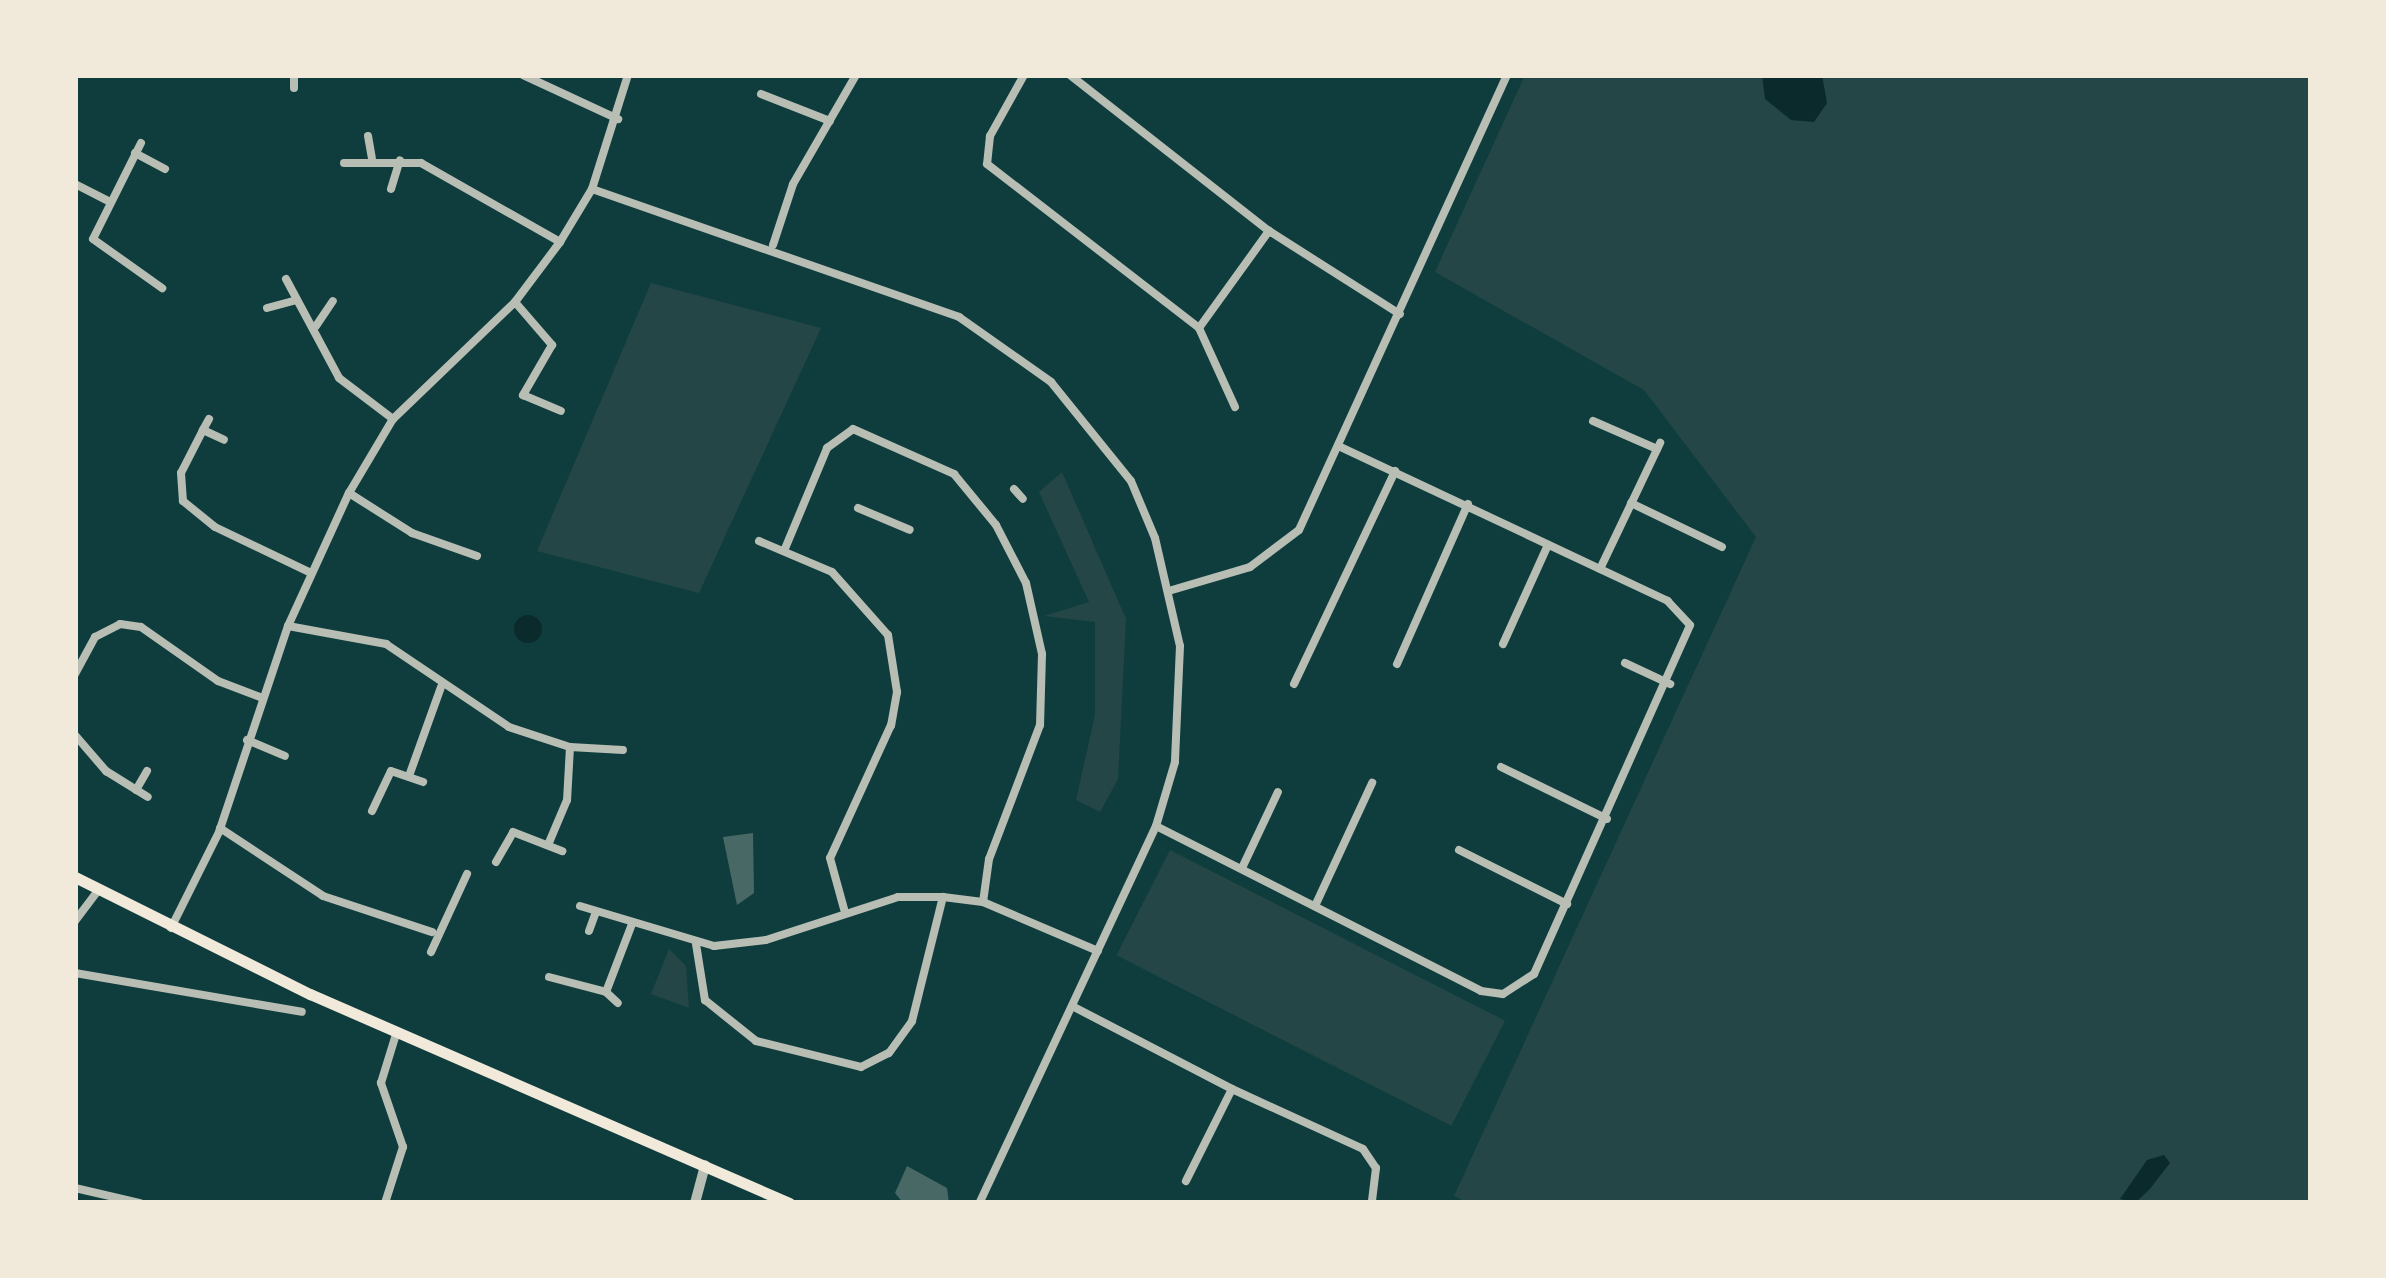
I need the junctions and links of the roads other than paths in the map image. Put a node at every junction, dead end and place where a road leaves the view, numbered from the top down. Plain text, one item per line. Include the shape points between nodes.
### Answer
1 (294, 75) edge
2 (522, 75) edge
3 (628, 75) edge
4 (856, 75) edge
5 (1024, 75) edge
6 (1070, 75) edge
7 (1507, 75) edge
8 (294, 88) dead end
9 (761, 94) dead end
10 (618, 119) junction
11 (830, 121) junction
12 (368, 136) dead end
13 (141, 143) dead end
14 (135, 153) junction
15 (372, 158) junction
16 (400, 160) junction
17 (344, 163) dead end
18 (155, 164) junction
19 (165, 169) dead end
20 (150, 173) dead end
21 (75, 184) edge
22 (391, 189) dead end
23 (592, 189) junction
24 (107, 200) junction
25 (1270, 231) junction
26 (560, 242) junction
27 (773, 246) junction
28 (286, 279) dead end
29 (162, 288) dead end
30 (294, 301) junction
31 (333, 301) dead end
32 (515, 302) junction
33 (267, 308) dead end
34 (1400, 314) junction
35 (316, 326) junction
36 (1199, 328) junction
37 (1242, 390) dead end
38 (1229, 396) junction
39 (1235, 406) dead end
40 (561, 410) dead end
41 (209, 420) dead end
42 (394, 420) junction
43 (1593, 420) dead end
44 (203, 430) junction
45 (224, 440) dead end
46 (1338, 446) junction
47 (1396, 472) junction
48 (1014, 488) dead end
49 (349, 493) junction
50 (1023, 498) dead end
51 (1631, 503) junction
52 (1468, 504) junction
53 (858, 508) dead end
54 (910, 530) dead end
55 (759, 540) dead end
56 (1548, 545) junction
57 (1722, 547) dead end
58 (784, 552) junction
59 (477, 556) dead end
60 (1600, 569) junction
61 (310, 572) junction
62 (1172, 590) junction
63 (288, 626) junction
64 (1503, 644) dead end
65 (1625, 663) dead end
66 (1396, 664) dead end
67 (75, 674) edge
68 (1294, 684) dead end
69 (1670, 684) junction
70 (441, 687) junction
71 (260, 697) junction
72 (75, 735) edge
73 (248, 740) junction
74 (570, 747) junction
75 (623, 750) dead end
76 (284, 756) dead end
77 (1501, 767) dead end
78 (147, 771) dead end
79 (410, 776) junction
80 (423, 782) dead end
81 (1372, 783) dead end
82 (136, 790) junction
83 (1278, 792) dead end
84 (148, 797) dead end
85 (372, 811) dead end
86 (1606, 819) junction
87 (1156, 826) junction
88 (220, 828) junction
89 (548, 845) junction
90 (1459, 850) dead end
91 (562, 851) dead end
92 (496, 862) dead end
93 (1242, 868) junction
94 (467, 874) dead end
95 (75, 877) edge
96 (96, 893) junction
97 (943, 897) junction
98 (983, 902) junction
99 (1566, 904) junction
100 (580, 906) dead end
101 (1315, 906) junction
102 (844, 910) junction
103 (596, 912) junction
104 (75, 921) edge
105 (632, 924) junction
106 (171, 928) junction
107 (589, 931) dead end
108 (432, 932) junction
109 (696, 944) junction
110 (1098, 951) junction
111 (431, 952) dead end
112 (75, 973) edge
113 (549, 978) dead end
114 (606, 992) junction
115 (618, 1003) dead end
116 (1072, 1006) junction
117 (302, 1012) dead end
118 (397, 1032) junction
119 (1232, 1088) junction
120 (706, 1165) junction
121 (1186, 1181) dead end
122 (75, 1188) edge
123 (128, 1202) edge
124 (140, 1203) edge
125 (385, 1203) edge
126 (694, 1203) edge
127 (790, 1203) edge
128 (978, 1203) edge
129 (1372, 1203) edge

1 - 8 street
2 - 10 street
3 - 10 street
4 - 11 street
5 - 36 street via 990,136 987,164
6 - 25 street
7 - 34 street
9 - 11 street
10 - 23 street
11 - 27 street via 793,184
12 - 15 street
13 - 14 street
14 - 18 street
14 - 24 street
15 - 16 street
15 - 17 street
16 - 22 street
16 - 26 street
18 - 19 street
18 - 20 street
21 - 24 street
23 - 26 street
23 - 27 street
24 - 29 street via 93,227 98,250
25 - 34 street
25 - 36 street
26 - 32 street
27 - 62 street via 960,317 1051,382 1131,480
28 - 30 street
30 - 33 street
30 - 35 street
31 - 35 street
32 - 40 street via 552,345 522,395
32 - 42 street
34 - 46 street
35 - 42 street via 339,378
36 - 38 street
37 - 38 street
38 - 39 street
41 - 44 street
42 - 49 street
43 - 51 street via 1658,446
44 - 45 street
44 - 61 street via 181,474 190,511
46 - 47 street
46 - 62 street via 1299,530 1278,554
47 - 52 street
47 - 68 street
48 - 50 street
49 - 59 street via 412,534
49 - 61 street
51 - 57 street
51 - 60 street
52 - 56 street
52 - 66 street
53 - 54 street
55 - 58 street
56 - 60 street
56 - 64 street
58 - 98 street via 828,448 853,429 954,474 996,525 1026,583 1042,654 1040,725 989,858
58 - 102 street via 855,590 881,621 894,662 891,724 830,858
60 - 69 street via 1682,610 1686,649
61 - 63 street
62 - 87 street via 1179,734
63 - 70 street via 386,644
63 - 71 street
65 - 69 street
67 - 71 street via 95,637 141,627 218,680
69 - 86 street
70 - 74 street via 509,728
70 - 79 street
71 - 73 street
72 - 82 street
73 - 76 street
73 - 88 street
74 - 75 street
74 - 89 street via 567,800
77 - 86 street
78 - 82 street
79 - 80 street
79 - 85 street via 391,772
81 - 101 street
82 - 84 street
83 - 93 street
86 - 99 street
87 - 93 street
87 - 110 street
88 - 106 street
88 - 108 street via 323,896
89 - 91 street
89 - 92 street via 513,832
90 - 99 street
93 - 101 street
94 - 108 street
95 - 96 main road
96 - 104 street
96 - 106 main road
97 - 98 street
97 - 102 street
97 - 109 street via 912,1022 889,1053 861,1067 756,1041 717,1013 696,978
98 - 110 street
99 - 101 street via 1534,974 1503,994
100 - 103 street
102 - 109 street via 766,940
103 - 105 street
103 - 107 street
105 - 109 street
105 - 114 street
106 - 118 main road
108 - 111 street
110 - 116 street
112 - 117 street
113 - 114 street
114 - 115 street
116 - 119 street
116 - 128 street
118 - 120 main road
118 - 125 street via 381,1083 403,1146
119 - 121 street
119 - 129 street via 1363,1150 1376,1168
120 - 126 street
120 - 127 main road
122 - 123 street
123 - 124 street

